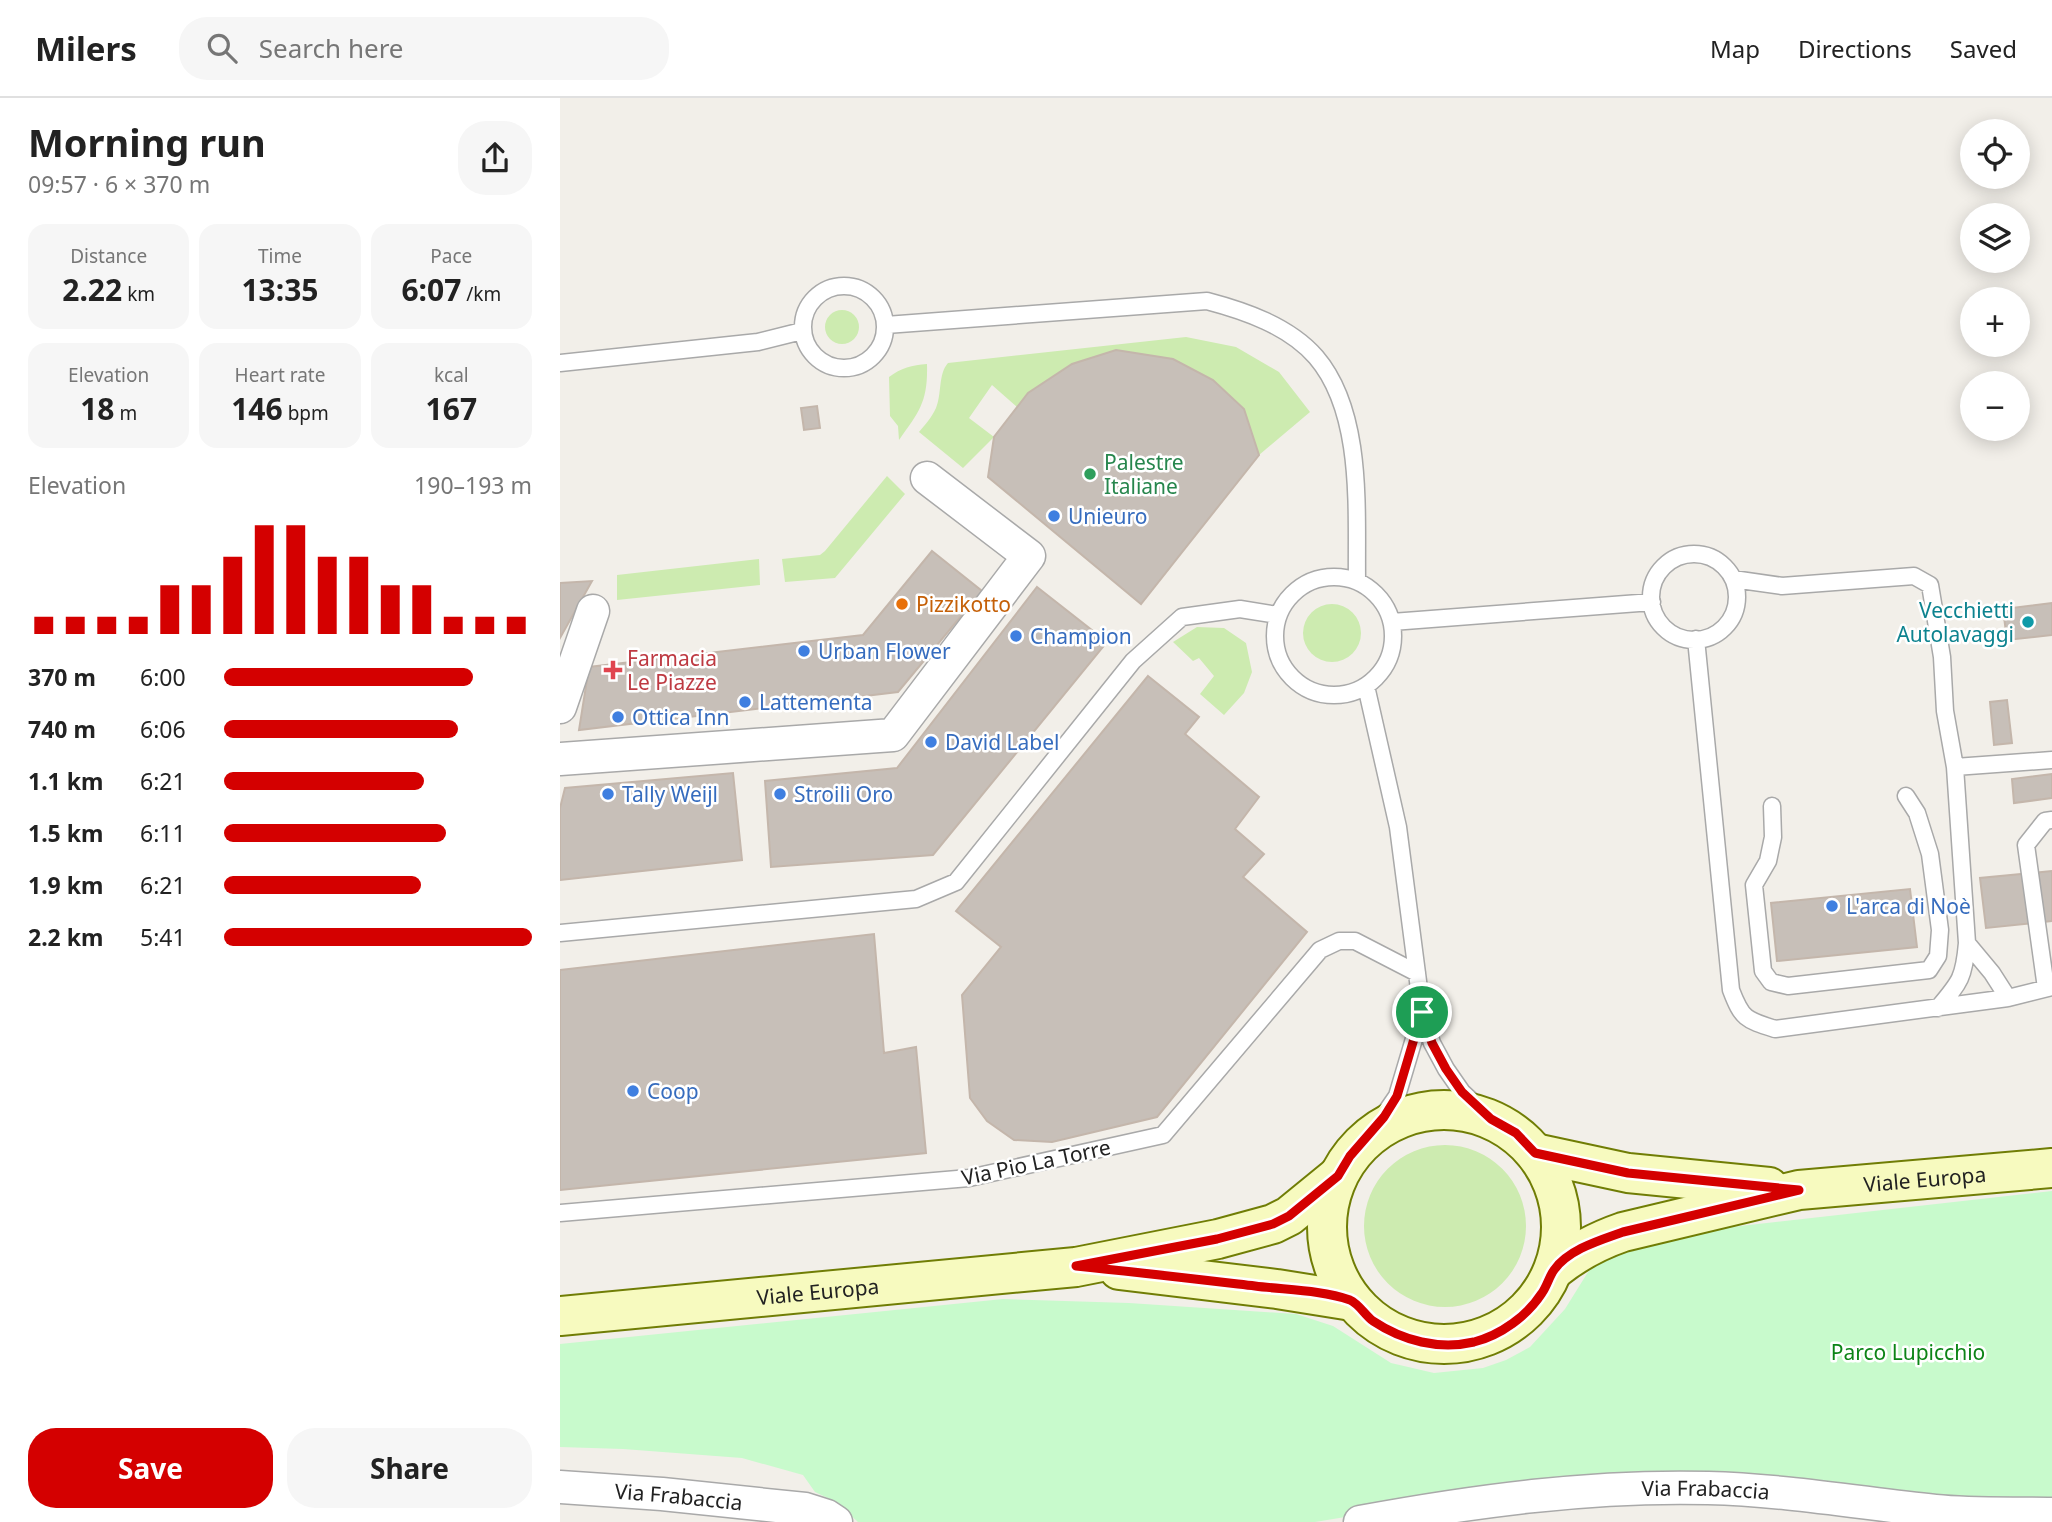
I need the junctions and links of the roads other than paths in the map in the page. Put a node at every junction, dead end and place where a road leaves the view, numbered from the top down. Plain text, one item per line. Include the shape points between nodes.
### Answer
1 (886, 325) junction
2 (802, 331) junction
3 (560, 363) edge
4 (928, 478) dead end
5 (1733, 579) junction
6 (1357, 580) junction
7 (1652, 602) junction
8 (593, 611) dead end
9 (1277, 615) junction
10 (1392, 622) junction
11 (1696, 639) junction
12 (1366, 686) junction
13 (560, 707) edge
14 (560, 759) edge
15 (2052, 760) edge
16 (1955, 767) junction
17 (1906, 796) dead end
18 (1773, 806) dead end
19 (2052, 820) edge
20 (560, 933) edge
21 (1968, 943) junction
22 (1417, 973) junction
23 (2049, 987) edge
24 (2008, 998) junction
25 (1938, 1008) junction
26 (1422, 1012) junction
27 (1491, 1119) junction
28 (1370, 1136) junction
29 (1535, 1153) junction
30 (2052, 1168) edge
31 (1338, 1176) junction
32 (1799, 1190) junction
33 (560, 1213) edge
34 (1076, 1266) junction
35 (1555, 1269) junction
36 (1352, 1301) junction
37 (560, 1315) edge
38 (560, 1487) edge
39 (2052, 1514) edge
40 (1940, 1517) edge
41 (836, 1522) edge
42 (1360, 1522) edge

1 - 2 lane via 878,352 855,367 841,369 811,352
1 - 2 lane via 870,294 848,285 824,290 814,298 807,307
1 - 6 lane via 1207,301 1245,311 1284,331 1315,356 1337,391 1346,418 1353,458
2 - 3 lane via 758,342
4 - 14 street via 1029,556 893,734
5 - 7 lane via 1717,560 1682,555 1655,578
5 - 11 lane via 1737,590 1734,613 1719,632
5 - 16 lane via 1782,586 1914,576 1930,585
6 - 9 lane via 1319,578 1301,586
6 - 10 lane via 1373,590
7 - 10 lane
7 - 11 lane via 1662,625 1684,638
8 - 13 street
9 - 12 lane via 1277,655 1300,685 1332,695
9 - 20 lane via 1240,609 1182,617 1132,661 956,883 916,899
10 - 12 lane via 1389,658
11 - 25 lane via 1731,990 1739,1012 1754,1023 1775,1029
12 - 22 lane via 1398,827
15 - 16 lane
16 - 21 lane
17 - 18 lane via 1917,813 1930,854 1940,930 1938,956 1929,970 1788,986 1772,982 1763,971 1754,885 1768,861
19 - 23 lane via 2045,821 2026,845
21 - 24 lane
21 - 25 lane via 1960,982
22 - 26 lane
22 - 33 lane, Via Pio La Torre via 1355,941 1339,941 1320,950 1163,1135 969,1178
23 - 24 lane
24 - 25 lane
26 - 27 lane via 1446,1069
26 - 28 lane via 1397,1096
27 - 28 street via 1458,1110 1433,1110 1397,1119
27 - 29 street via 1516,1133
28 - 31 street
29 - 32 street, Viale Europa via 1628,1173
29 - 35 street via 1557,1194 1562,1235
30 - 32 street, Viale Europa
31 - 34 street, Viale Europa via 1273,1224
31 - 36 street via 1327,1213 1327,1238 1335,1271
32 - 35 street, Viale Europa via 1623,1232 1575,1253
34 - 36 street, Viale Europa
34 - 37 street, Viale Europa
35 - 36 street via 1531,1308 1475,1342 1436,1345 1395,1335
38 - 41 street, Via Frabaccia via 805,1509
39 - 40 street, Via Frabaccia
40 - 42 street, Via Frabaccia via 1757,1490 1664,1488 1545,1495

